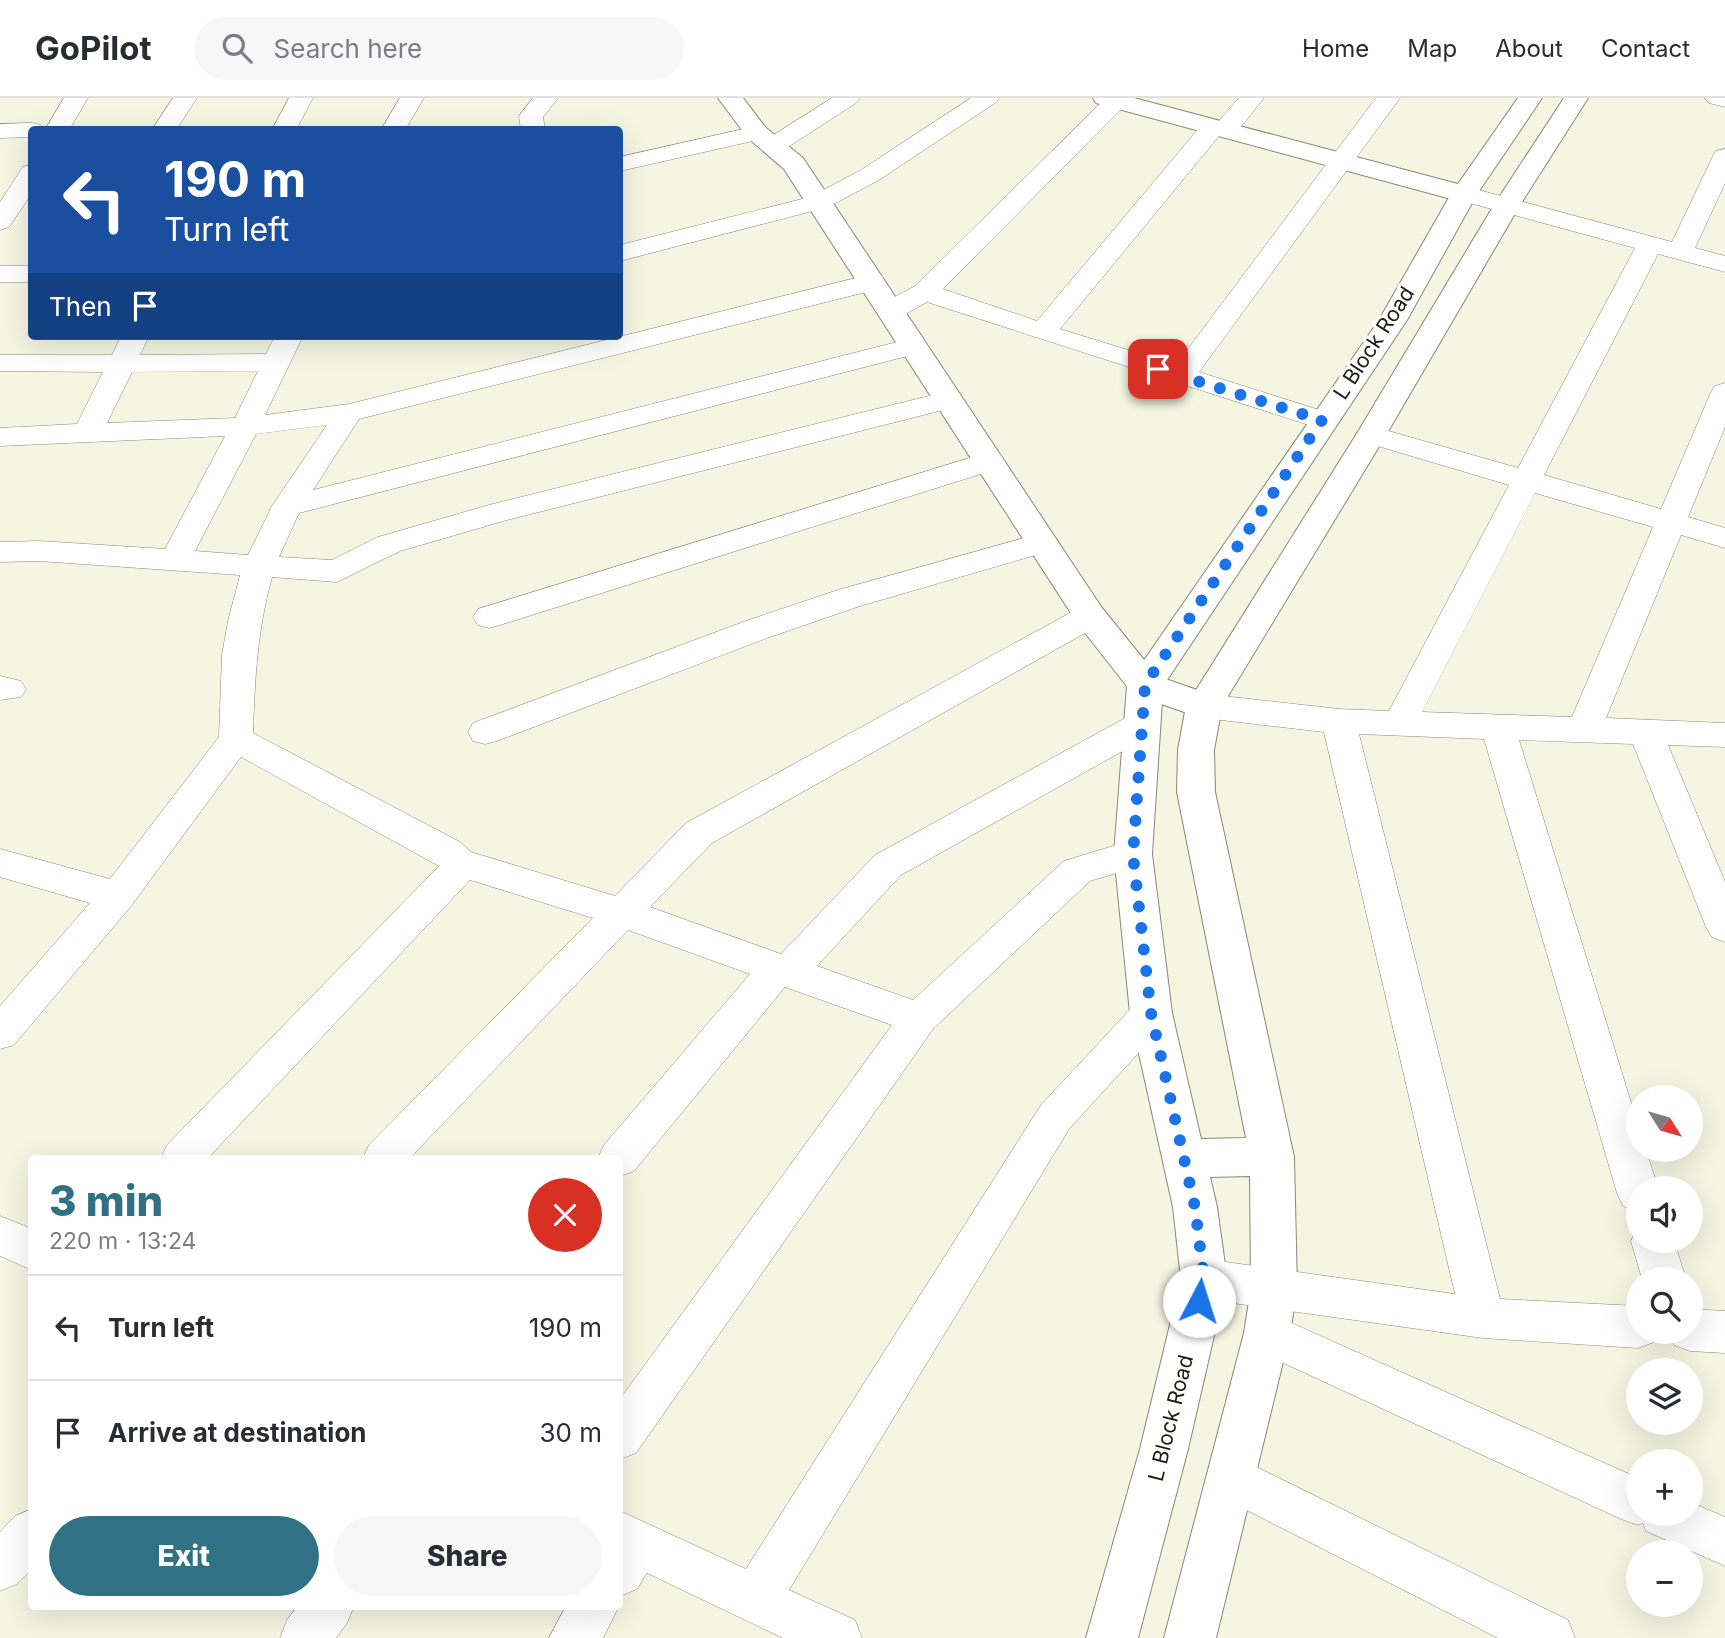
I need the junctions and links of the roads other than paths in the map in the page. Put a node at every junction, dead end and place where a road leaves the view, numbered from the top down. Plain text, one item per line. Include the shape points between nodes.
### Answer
1 (76, 98) edge
2 (185, 98) edge
3 (301, 98) edge
4 (412, 98) edge
5 (546, 98) edge
6 (730, 98) edge
7 (848, 98) edge
8 (987, 98) edge
9 (1252, 98) edge
10 (1388, 98) edge
11 (1530, 98) edge
12 (1576, 98) edge
13 (1717, 98) edge
14 (1114, 99) edge
15 (1725, 100) edge
16 (59, 126) edge
17 (167, 126) edge
18 (286, 126) edge
19 (395, 126) edge
20 (532, 126) edge
21 (1219, 128) junction
22 (28, 130) edge
23 (0, 131) edge
24 (765, 140) junction
25 (1725, 156) edge
26 (1342, 161) junction
27 (623, 164) edge
28 (21, 187) edge
29 (1464, 194) junction
30 (819, 202) junction
31 (1507, 205) junction
32 (0, 222) edge
33 (1650, 244) junction
34 (1680, 251) junction
35 (623, 252) edge
36 (1725, 264) edge
37 (0, 274) edge
38 (28, 274) edge
39 (872, 282) junction
40 (925, 292) junction
41 (890, 311) junction
42 (1042, 332) junction
43 (133, 340) edge
44 (913, 346) junction
45 (282, 349) edge
46 (122, 362) junction
47 (0, 363) edge
48 (1182, 376) junction
49 (1725, 392) edge
50 (949, 400) junction
51 (349, 413) junction
52 (1322, 420) junction
53 (245, 426) junction
54 (88, 433) junction
55 (1371, 435) junction
56 (0, 437) edge
57 (989, 461) junction
58 (1527, 480) junction
59 (287, 506) junction
60 (1671, 522) junction
61 (1725, 538) edge
62 (1042, 543) junction
63 (0, 552) edge
64 (175, 559) junction
65 (259, 565) junction
66 (1090, 616) junction
67 (489, 617) dead end
68 (1145, 685) junction
69 (1204, 706) junction
70 (1339, 722) junction
71 (1141, 724) junction
72 (1399, 724) junction
73 (1497, 727) junction
74 (1584, 730) junction
75 (485, 732) dead end
76 (1646, 733) junction
77 (1725, 735) edge
78 (236, 739) junction
79 (1133, 855) junction
80 (458, 862) junction
81 (0, 863) edge
82 (118, 896) junction
83 (620, 912) junction
84 (1725, 927) edge
85 (783, 970) junction
86 (1151, 1013) junction
87 (919, 1018) junction
88 (5, 1019) edge
89 (185, 1155) edge
90 (387, 1155) edge
91 (622, 1155) edge
92 (1272, 1157) junction
93 (1184, 1158) junction
94 (1633, 1176) edge
95 (0, 1235) edge
96 (28, 1249) edge
97 (1204, 1279) junction
98 (1271, 1311) junction
99 (1483, 1318) junction
100 (1626, 1326) edge
101 (1703, 1331) edge
102 (1725, 1332) edge
103 (623, 1433) edge
104 (1230, 1476) junction
105 (1626, 1496) edge
106 (1690, 1526) edge
107 (28, 1537) edge
108 (1725, 1542) edge
109 (626, 1550) edge
110 (0, 1567) edge
111 (755, 1600) junction
112 (327, 1610) edge
113 (592, 1610) edge
114 (815, 1633) edge
115 (305, 1638) edge
116 (574, 1638) edge
117 (1112, 1638) edge
118 (1190, 1638) edge
119 (1550, 1638) edge

1 - 16 street
2 - 17 street
3 - 18 street
4 - 19 street
5 - 20 street via 531,116
6 - 24 main road
7 - 24 street
8 - 30 street via 870,175
9 - 21 street
10 - 26 street
11 - 29 main road, L Block Road
12 - 31 main road, L Block Road
13 - 15 street
14 - 21 main road
14 - 40 street
21 - 26 main road
21 - 42 street
22 - 23 street
24 - 27 street
24 - 30 main road via 794,164
25 - 34 street
26 - 29 main road
26 - 48 street
28 - 32 street
29 - 31 street
29 - 52 main road, L Block Road via 1392,320
30 - 35 street
30 - 39 main road
31 - 33 street
31 - 55 main road, L Block Road
33 - 34 street
33 - 58 street
34 - 36 street
37 - 38 street
39 - 41 main road
39 - 51 street
40 - 41 street
40 - 42 street
41 - 44 main road
42 - 48 street
43 - 46 street
44 - 50 main road
44 - 59 street
45 - 46 street via 201,365
45 - 53 street
46 - 47 street
46 - 54 street
48 - 52 street
49 - 60 street
50 - 57 main road
50 - 65 street via 500,512 389,544 337,571
51 - 53 street
51 - 59 street
52 - 68 main road, L Block Road
53 - 54 street
53 - 64 street
54 - 56 street
55 - 58 street
55 - 69 main road, L Block Road
57 - 62 main road
57 - 67 street
58 - 60 street
58 - 72 street
59 - 65 street
60 - 61 street
60 - 74 street
62 - 66 main road
62 - 75 street via 849,598
63 - 64 street
64 - 65 street
65 - 78 street via 239,655
66 - 68 main road
66 - 83 street via 699,833
68 - 69 main road
68 - 71 main road, L Block Road
69 - 70 street
69 - 92 main road, L Block Road via 1196,750 1196,792
70 - 72 street
70 - 99 street
71 - 79 main road, L Block Road
71 - 85 street via 888,864
72 - 73 street
73 - 74 street
73 - 94 street
74 - 76 street
76 - 77 street
76 - 84 street
78 - 80 street
78 - 82 street
79 - 86 main road, L Block Road
79 - 87 street via 1077,871
80 - 83 street
80 - 89 street via 456,872
81 - 82 street
82 - 88 street
83 - 85 street
83 - 90 street
85 - 87 street
85 - 91 street
86 - 93 main road, L Block Road
86 - 111 street via 1055,1117
87 - 103 street
92 - 93 main road
92 - 98 main road, L Block Road
93 - 97 main road, L Block Road
95 - 96 street
97 - 98 street
97 - 117 main road, L Block Road
98 - 99 street
98 - 104 main road, L Block Road
98 - 105 street
99 - 100 street
101 - 102 street
104 - 118 main road, L Block Road
104 - 119 street
106 - 108 street
107 - 110 street
109 - 111 street
111 - 114 street
112 - 115 street
113 - 116 street

